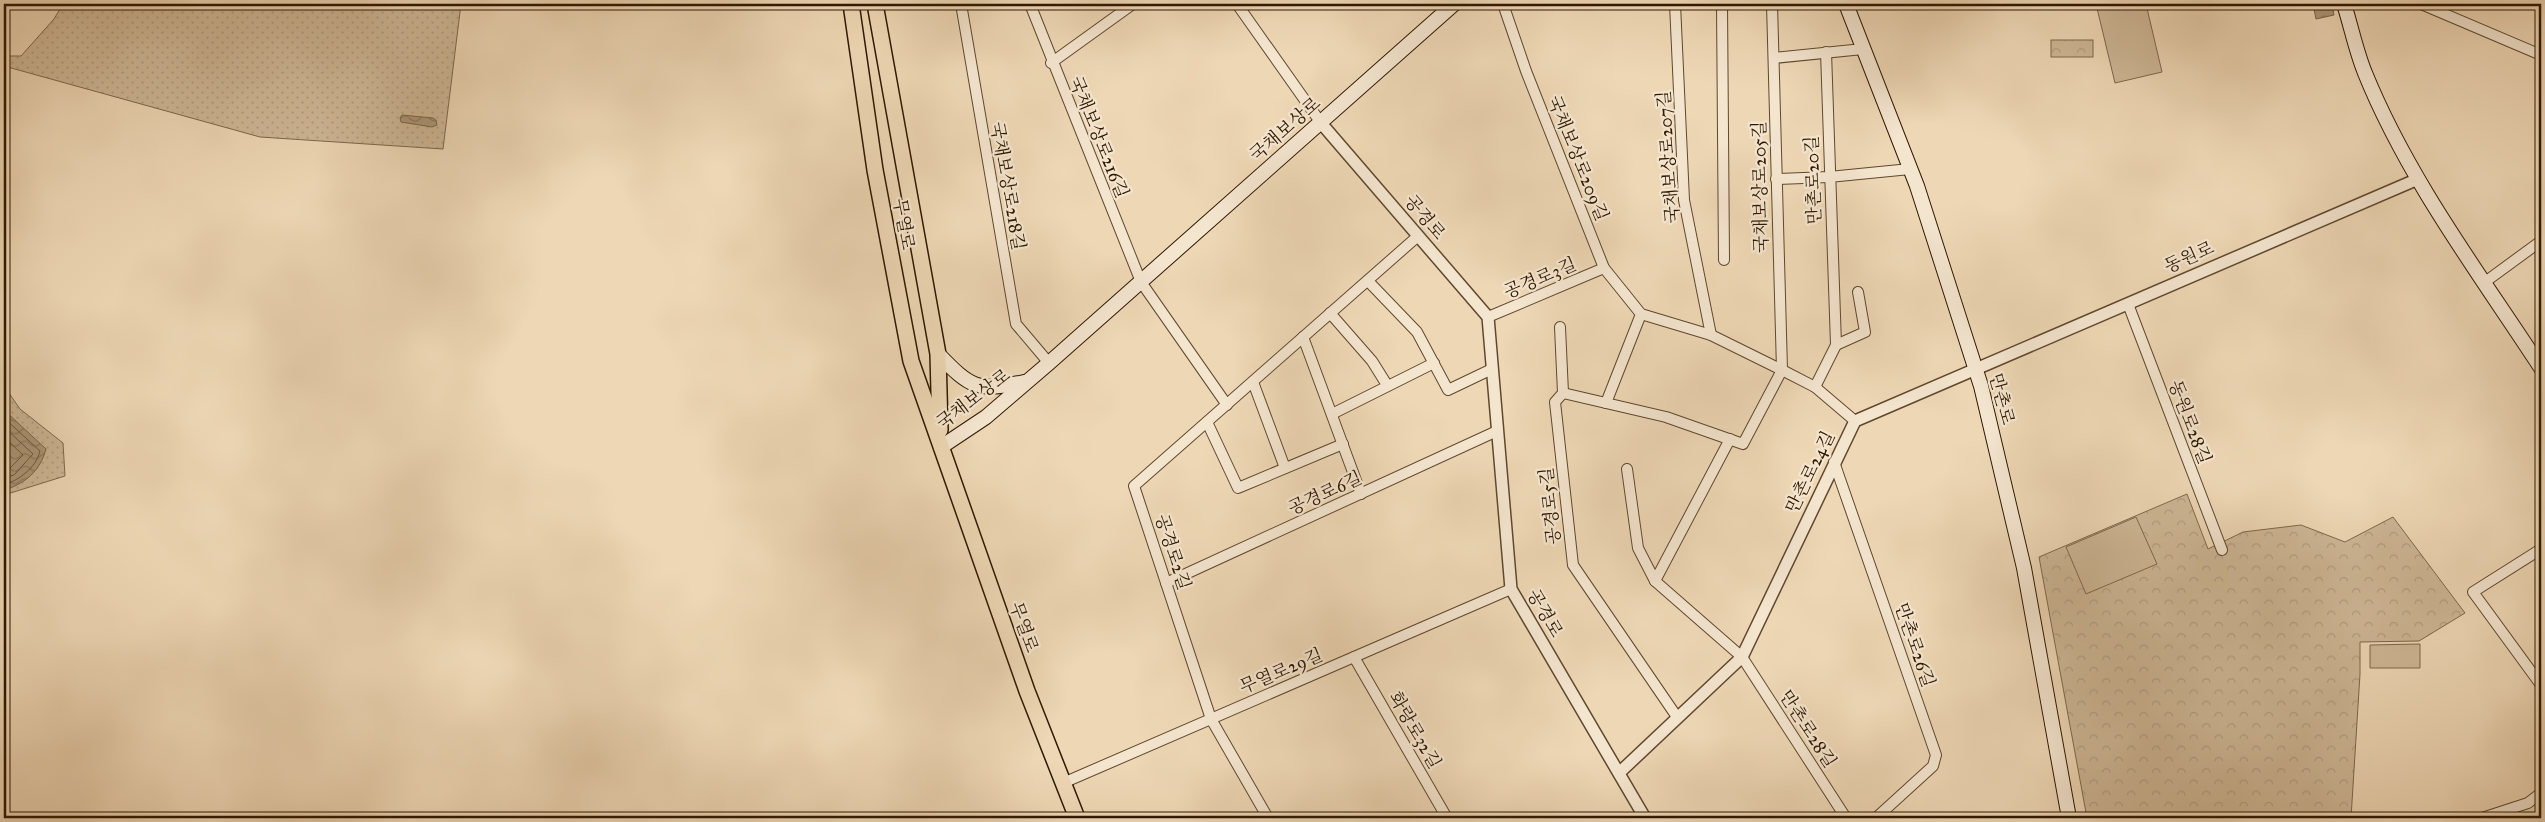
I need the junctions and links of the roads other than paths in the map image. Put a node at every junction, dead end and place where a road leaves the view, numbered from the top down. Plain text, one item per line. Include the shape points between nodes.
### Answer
1 (851, 4) edge
2 (875, 4) edge
3 (961, 4) edge
4 (1030, 4) edge
5 (1133, 4) edge
6 (1237, 4) edge
7 (1454, 4) edge
8 (1503, 4) edge
9 (1674, 4) edge
10 (1722, 4) edge
11 (1772, 4) edge
12 (1846, 4) edge
13 (2344, 4) edge
14 (2421, 4) edge
15 (1863, 49) junction
16 (1826, 52) junction
17 (2541, 55) edge
18 (1774, 58) junction
19 (1052, 62) junction
20 (1321, 123) junction
21 (1910, 170) junction
22 (1829, 177) junction
23 (2418, 178) junction
24 (1776, 179) junction
25 (1418, 236) junction
26 (2541, 241) edge
27 (1724, 260) dead end
28 (1604, 268) junction
29 (1368, 280) junction
30 (1141, 282) junction
31 (2484, 282) junction
32 (1858, 292) dead end
33 (2128, 304) junction
34 (1330, 314) junction
35 (1640, 314) junction
36 (1488, 317) junction
37 (1560, 328) dead end
38 (1711, 335) junction
39 (1304, 337) junction
40 (1836, 346) junction
41 (938, 354) junction
42 (1049, 363) junction
43 (1434, 363) junction
44 (2541, 368) edge
45 (1492, 369) junction
46 (1782, 370) junction
47 (1975, 371) junction
48 (1027, 381) junction
49 (1253, 382) junction
50 (1387, 384) junction
51 (1815, 387) junction
52 (1563, 393) junction
53 (1606, 403) junction
54 (1227, 405) junction
55 (1332, 414) junction
56 (1855, 421) junction
57 (1207, 422) junction
58 (1498, 431) junction
59 (1730, 439) junction
60 (1343, 444) junction
61 (941, 447) junction
62 (1834, 462) junction
63 (1286, 468) junction
64 (1627, 469) dead end
65 (1361, 494) junction
66 (2222, 550) dead end
67 (2541, 550) edge
68 (1655, 581) junction
69 (1166, 584) junction
70 (1511, 589) junction
71 (1354, 657) junction
72 (1742, 657) junction
73 (2541, 685) edge
74 (1678, 717) junction
75 (1211, 719) junction
76 (1619, 773) junction
77 (1063, 783) junction
78 (2541, 793) edge
79 (1078, 818) edge
80 (1268, 818) edge
81 (1447, 818) edge
82 (1645, 818) edge
83 (1846, 818) edge
84 (1876, 818) edge
85 (2069, 818) edge
86 (2482, 818) edge

1 - 61 main road, 무열로 via 875,170 911,361
2 - 41 main road, 무열로
3 - 42 street, 국채보상로218길 via 1016,324
4 - 19 street, 국채보상로216길
5 - 19 street
6 - 20 street
7 - 20 main road, 국채보상로
8 - 28 street, 국채보상로209길
9 - 38 street, 국채보상로207길 via 1684,200
10 - 27 street
11 - 18 street, 국채보상로205길
12 - 15 main road, 만촌로
13 - 23 main road via 2364,72
14 - 17 street
15 - 16 street
15 - 21 main road, 만촌로
16 - 18 street
16 - 22 street, 만촌로20길
18 - 24 street, 국채보상로205길
19 - 30 street, 국채보상로216길
20 - 25 street, 공경로
20 - 30 main road, 국채보상로
21 - 22 street
21 - 47 main road, 만촌로
22 - 24 street
22 - 40 street, 만촌로20길
23 - 31 main road
23 - 33 street, 동원로
24 - 46 street, 국채보상로205길
25 - 29 street, 공경로2길
25 - 36 street, 공경로
26 - 31 street
28 - 35 street, 국채보상로209길
28 - 36 street, 공경로3길
29 - 34 street, 공경로2길
29 - 43 street via 1417,332
30 - 42 main road, 국채보상로
30 - 54 street
31 - 44 main road
32 - 40 street via 1865,332
33 - 47 street, 동원로
33 - 66 street, 동원로28길
34 - 39 street, 공경로2길
34 - 50 street via 1372,361
35 - 38 street
35 - 53 street
36 - 45 street, 공경로
37 - 52 street, 공경로5길
38 - 46 street
39 - 49 street, 공경로2길
39 - 55 street
40 - 51 street, 만촌로20길
41 - 48 main road via 962,378 982,388
41 - 61 main road, 무열로
42 - 48 main road, 국채보상로
43 - 45 street via 1448,390
43 - 50 street
45 - 58 street, 공경로
46 - 51 street
46 - 59 street via 1742,444
47 - 56 street, 만촌로24길
47 - 85 main road, 만촌로 via 2024,568
48 - 61 main road, 국채보상로 via 986,417
49 - 54 street, 공경로2길
49 - 63 street
50 - 55 street
51 - 56 street
52 - 53 street
52 - 74 street, 공경로5길 via 1555,402 1573,565
53 - 59 street via 1666,417
54 - 57 street, 공경로2길
55 - 60 street
56 - 62 street, 만촌로24길
57 - 63 street via 1238,488
57 - 69 street, 공경로2길 via 1134,486
58 - 65 street, 공경로6길
58 - 70 street, 공경로
59 - 68 street
60 - 63 street
60 - 65 street
61 - 77 main road, 무열로
62 - 72 street, 만촌로24길
62 - 84 street, 만촌로26길 via 1936,755 1932,766
64 - 68 street via 1638,548
65 - 69 street, 공경로6길
67 - 73 street via 2473,592
68 - 72 street
69 - 75 street, 공경로2길
70 - 71 street, 무열로29길
70 - 76 street, 공경로
71 - 75 street, 무열로29길
71 - 81 street, 화랑로32길
72 - 74 street, 만촌로24길
72 - 83 street, 만촌로28길
74 - 76 street, 만촌로24길
75 - 77 street, 무열로29길
75 - 80 street, 공경로2길
76 - 82 street, 공경로
77 - 79 main road, 무열로
78 - 86 street via 2528,803

